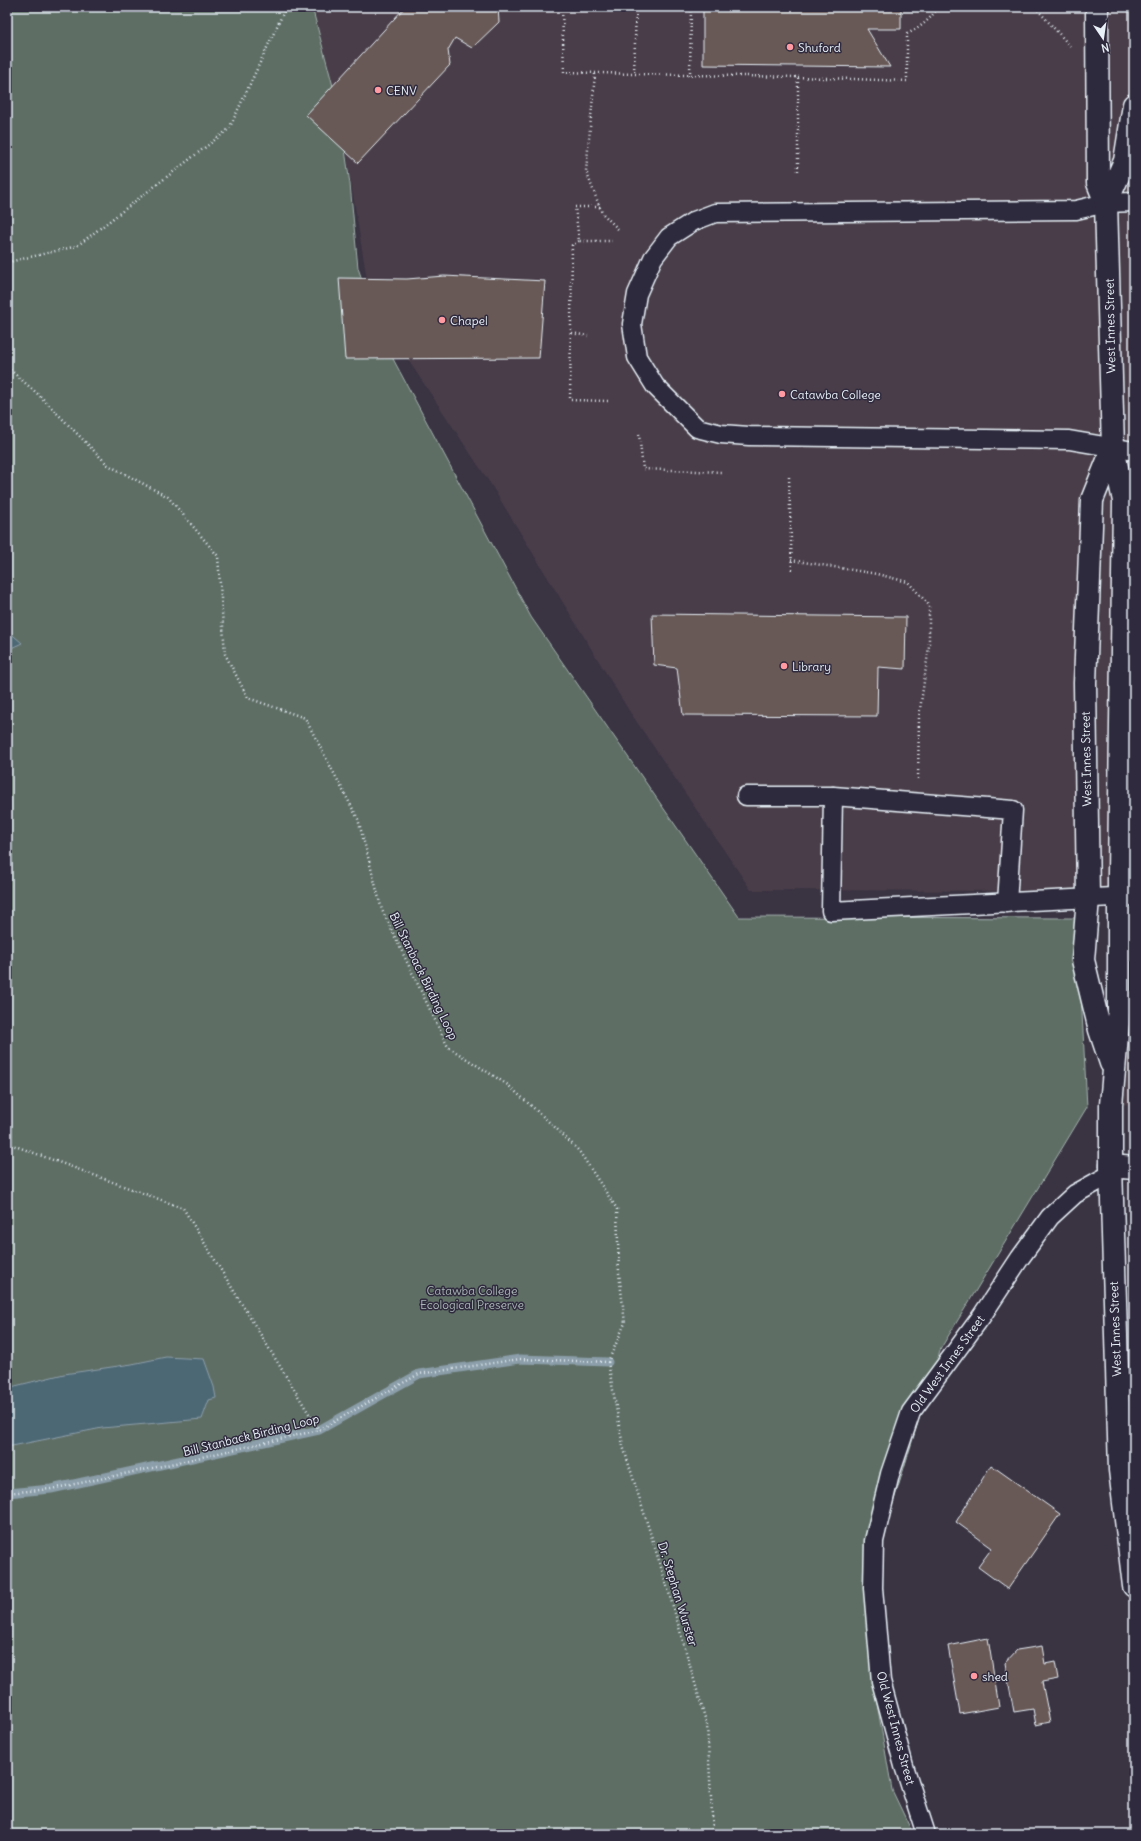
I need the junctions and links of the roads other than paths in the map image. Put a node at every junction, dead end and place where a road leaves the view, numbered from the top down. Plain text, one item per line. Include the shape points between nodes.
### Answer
1 (1097, 7) edge
2 (1134, 105) edge
3 (1134, 202) edge
4 (1106, 203) junction
5 (1113, 448) junction
6 (1134, 451) edge
7 (746, 796) dead end
8 (833, 796) junction
9 (1126, 897) edge
10 (1088, 898) junction
11 (1007, 902) junction
12 (1114, 1070) junction
13 (1134, 1168) edge
14 (1111, 1170) junction
15 (1134, 1586) edge
16 (926, 1834) edge

1 - 4 main road, West Innes Street via 1098,182
2 - 4 main road, West Innes Street via 1125,161
3 - 4 lane
4 - 5 main road, West Innes Street
4 - 5 lane via 1076,210 715,213 694,221 664,242 653,258 637,294 632,324 637,357 654,386 697,428 721,434 749,436 1069,440
5 - 6 lane
5 - 9 main road, West Innes Street via 1124,501
5 - 10 main road, West Innes Street via 1092,500 1085,683
7 - 8 lane
8 - 11 lane via 1013,810
8 - 11 lane via 831,911
9 - 10 lane
9 - 12 main road, West Innes Street
10 - 11 lane
10 - 12 main road, West Innes Street via 1083,960 1100,1030
12 - 14 main road, West Innes Street
13 - 14 main road
14 - 15 main road, West Innes Street via 1120,1470
14 - 16 lane, Old West Innes Street via 1075,1194 1050,1217 1020,1258 981,1317 911,1412 890,1474 874,1541 873,1588 881,1681

